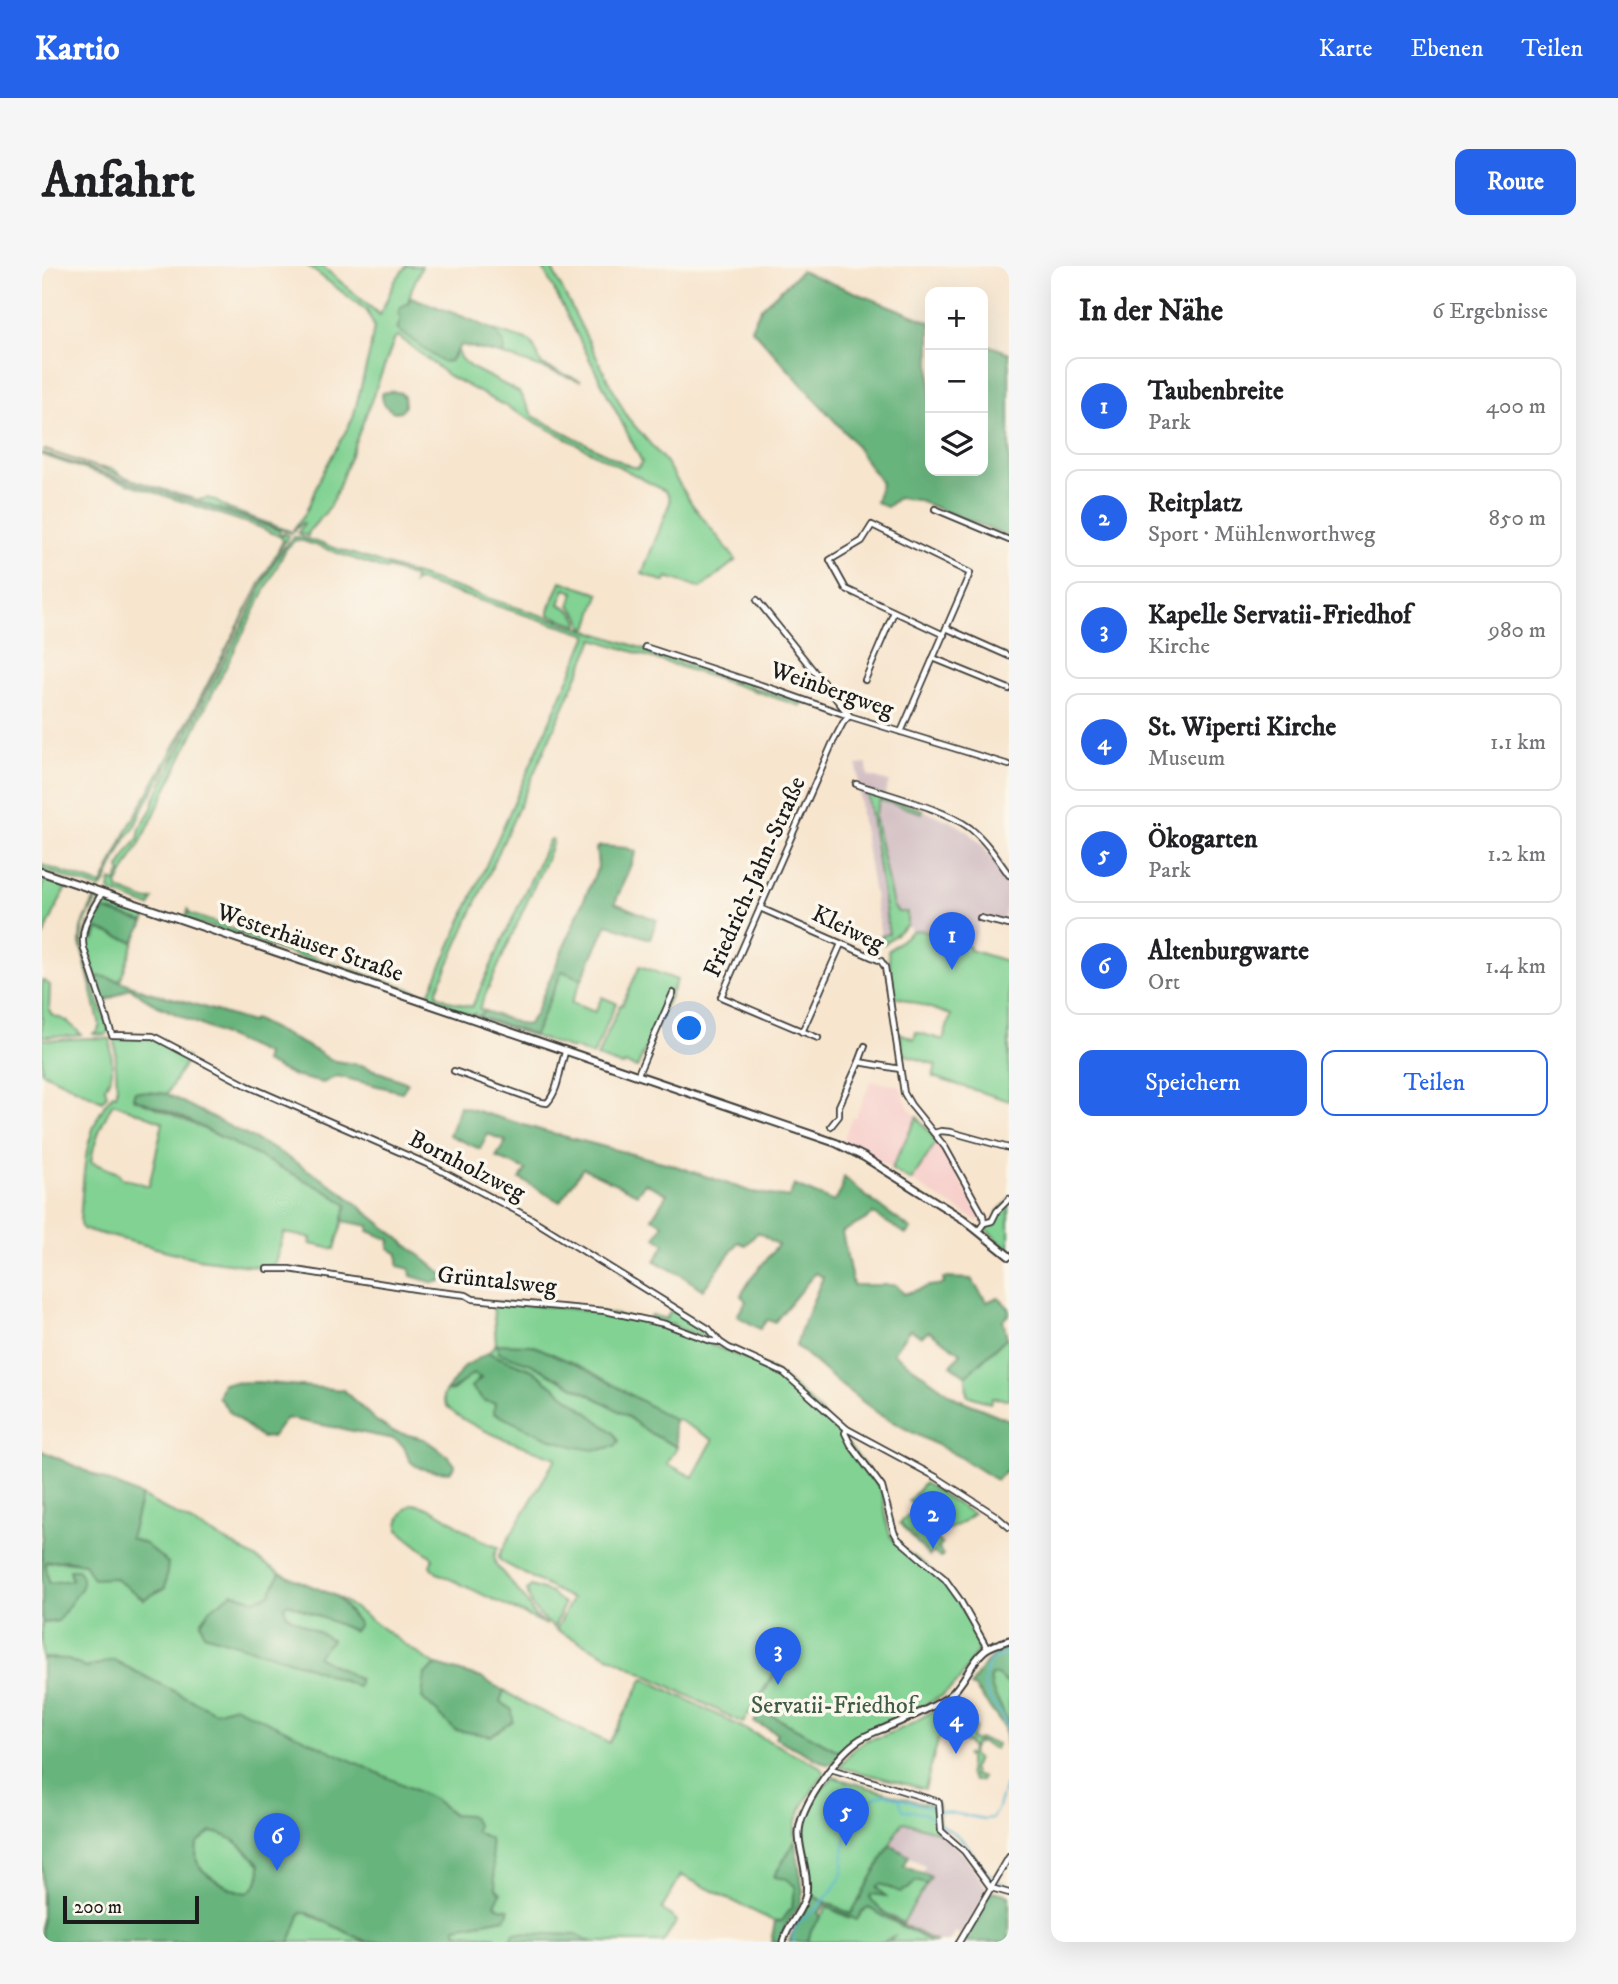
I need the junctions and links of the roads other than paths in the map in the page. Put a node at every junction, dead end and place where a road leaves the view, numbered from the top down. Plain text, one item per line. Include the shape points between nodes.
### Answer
1 (935, 509) dead end
2 (1009, 540) edge
3 (757, 600) dead end
4 (894, 612) junction
5 (946, 628) junction
6 (944, 635) junction
7 (645, 648) dead end
8 (1009, 656) edge
9 (933, 658) junction
10 (865, 680) dead end
11 (1009, 689) edge
12 (849, 716) junction
13 (901, 732) junction
14 (1009, 765) edge
15 (856, 784) dead end
16 (42, 872) edge
17 (1009, 875) edge
18 (103, 893) junction
19 (760, 908) junction
20 (980, 918) dead end
21 (1009, 925) edge
22 (841, 944) junction
23 (673, 993) dead end
24 (802, 1032) junction
25 (818, 1038) dead end
26 (865, 1046) dead end
27 (566, 1049) junction
28 (859, 1062) junction
29 (900, 1069) junction
30 (454, 1071) dead end
31 (638, 1074) junction
32 (831, 1126) dead end
33 (934, 1133) junction
34 (1009, 1148) edge
35 (1009, 1199) edge
36 (984, 1223) junction
37 (979, 1230) junction
38 (1009, 1256) edge
39 (267, 1269) dead end
40 (720, 1342) junction
41 (847, 1429) junction
42 (1009, 1527) edge
43 (1009, 1640) edge
44 (987, 1648) junction
45 (831, 1769) junction
46 (1009, 1857) edge
47 (991, 1888) junction
48 (1009, 1893) edge
49 (783, 1942) edge
50 (958, 1942) edge

1 - 2 street
3 - 12 street
4 - 5 street via 846,589 830,559 862,541 872,525 970,573
4 - 6 street
4 - 10 street
5 - 6 street
5 - 8 street
6 - 9 street
7 - 12 street, Weinbergweg
9 - 11 street
9 - 13 street
12 - 13 street, Weinbergweg
12 - 19 street, Friedrich-Jahn-Straße via 833,742
13 - 14 street, Weinbergweg
15 - 17 street via 964,824
16 - 18 main road, Westerhäuser Straße
18 - 27 main road, Westerhäuser Straße
18 - 40 street, Bornholzweg via 82,937 113,1035 153,1036 248,1086 472,1186 709,1329
19 - 22 street, Kleiweg
19 - 24 street, Friedrich-Jahn-Straße via 721,997
20 - 21 street
22 - 24 street
22 - 29 street, Kleiweg via 885,967
23 - 31 street
24 - 25 street, Friedrich-Jahn-Straße
26 - 28 street
27 - 30 street via 547,1102
27 - 31 main road, Westerhäuser Straße
28 - 29 street
28 - 32 street
29 - 33 street, Kleiweg via 911,1105
31 - 37 main road, Westerhäuser Straße via 836,1143
33 - 34 street via 951,1132
33 - 36 street
35 - 36 street via 992,1221
36 - 37 street
37 - 38 main road, Westerhäuser Straße
39 - 40 street, Grüntalsweg via 473,1299 588,1308 646,1319
40 - 41 street, Bornholzweg via 784,1373
41 - 42 street via 936,1478
41 - 44 street via 851,1445 882,1487 898,1539 945,1578
43 - 44 street
44 - 45 street via 947,1698 854,1743
45 - 47 street via 937,1801 941,1831 964,1851
45 - 49 street via 799,1824 807,1893
46 - 47 street
47 - 48 street
47 - 50 street

